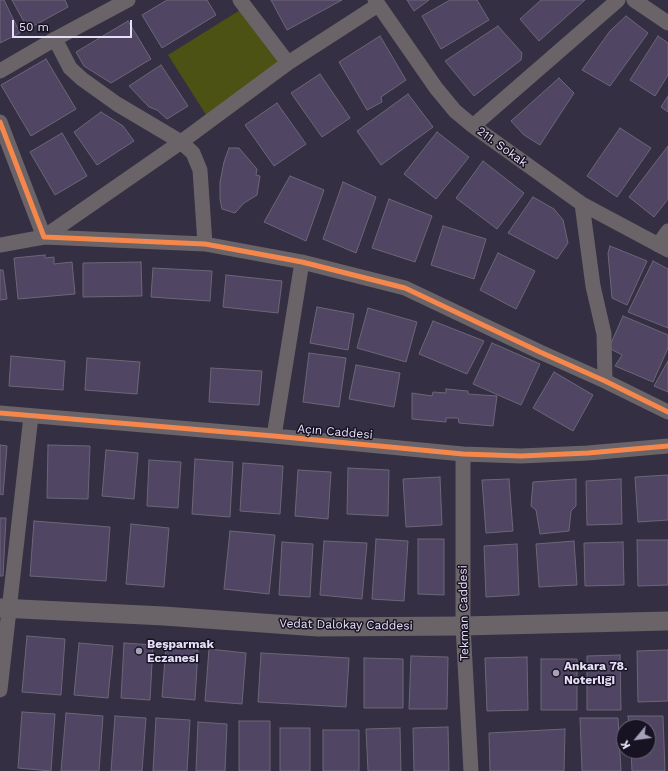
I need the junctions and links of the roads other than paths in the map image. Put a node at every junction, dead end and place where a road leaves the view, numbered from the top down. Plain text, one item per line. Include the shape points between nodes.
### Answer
1 (128, 0) edge
2 (240, 0) edge
3 (618, 0) edge
4 (634, 0) edge
5 (376, 2) edge
6 (668, 23) edge
7 (54, 39) junction
8 (288, 63) junction
9 (0, 71) edge
10 (0, 122) edge
11 (473, 126) junction
12 (181, 142) junction
13 (582, 204) junction
14 (668, 231) edge
15 (44, 237) junction
16 (205, 244) junction
17 (0, 245) edge
18 (663, 247) edge
19 (302, 262) junction
20 (605, 381) junction
21 (668, 412) edge
22 (0, 413) edge
23 (31, 416) junction
24 (274, 436) junction
25 (668, 446) edge
26 (463, 454) junction
27 (5, 608) edge
28 (668, 621) edge
29 (463, 626) junction
30 (0, 690) edge
31 (471, 771) edge

1 - 7 street
2 - 8 street
3 - 11 street
4 - 6 street
5 - 8 street
5 - 11 street, 211. Sokak via 436,88 454,111
7 - 9 street
7 - 12 street via 70,68 82,79 117,104
8 - 12 street
10 - 15 street
11 - 13 street, 211. Sokak
12 - 15 street
12 - 16 street via 193,153 200,170
13 - 18 street, 211. Sokak
13 - 20 street via 593,286 604,334
14 - 18 street
15 - 16 street
15 - 17 street
16 - 19 street
19 - 20 street via 405,288
19 - 24 street
20 - 21 street
22 - 23 street, Açın Caddesi
23 - 24 street, Açın Caddesi
23 - 27 street
24 - 26 street, Açın Caddesi
25 - 26 street, Açın Caddesi via 521,456
26 - 29 street, Tekman Caddesi
27 - 29 street, Vedat Dalokay Caddesi via 318,627
27 - 30 street
28 - 29 street, Vedat Dalokay Caddesi
29 - 31 street, Tekman Caddesi

